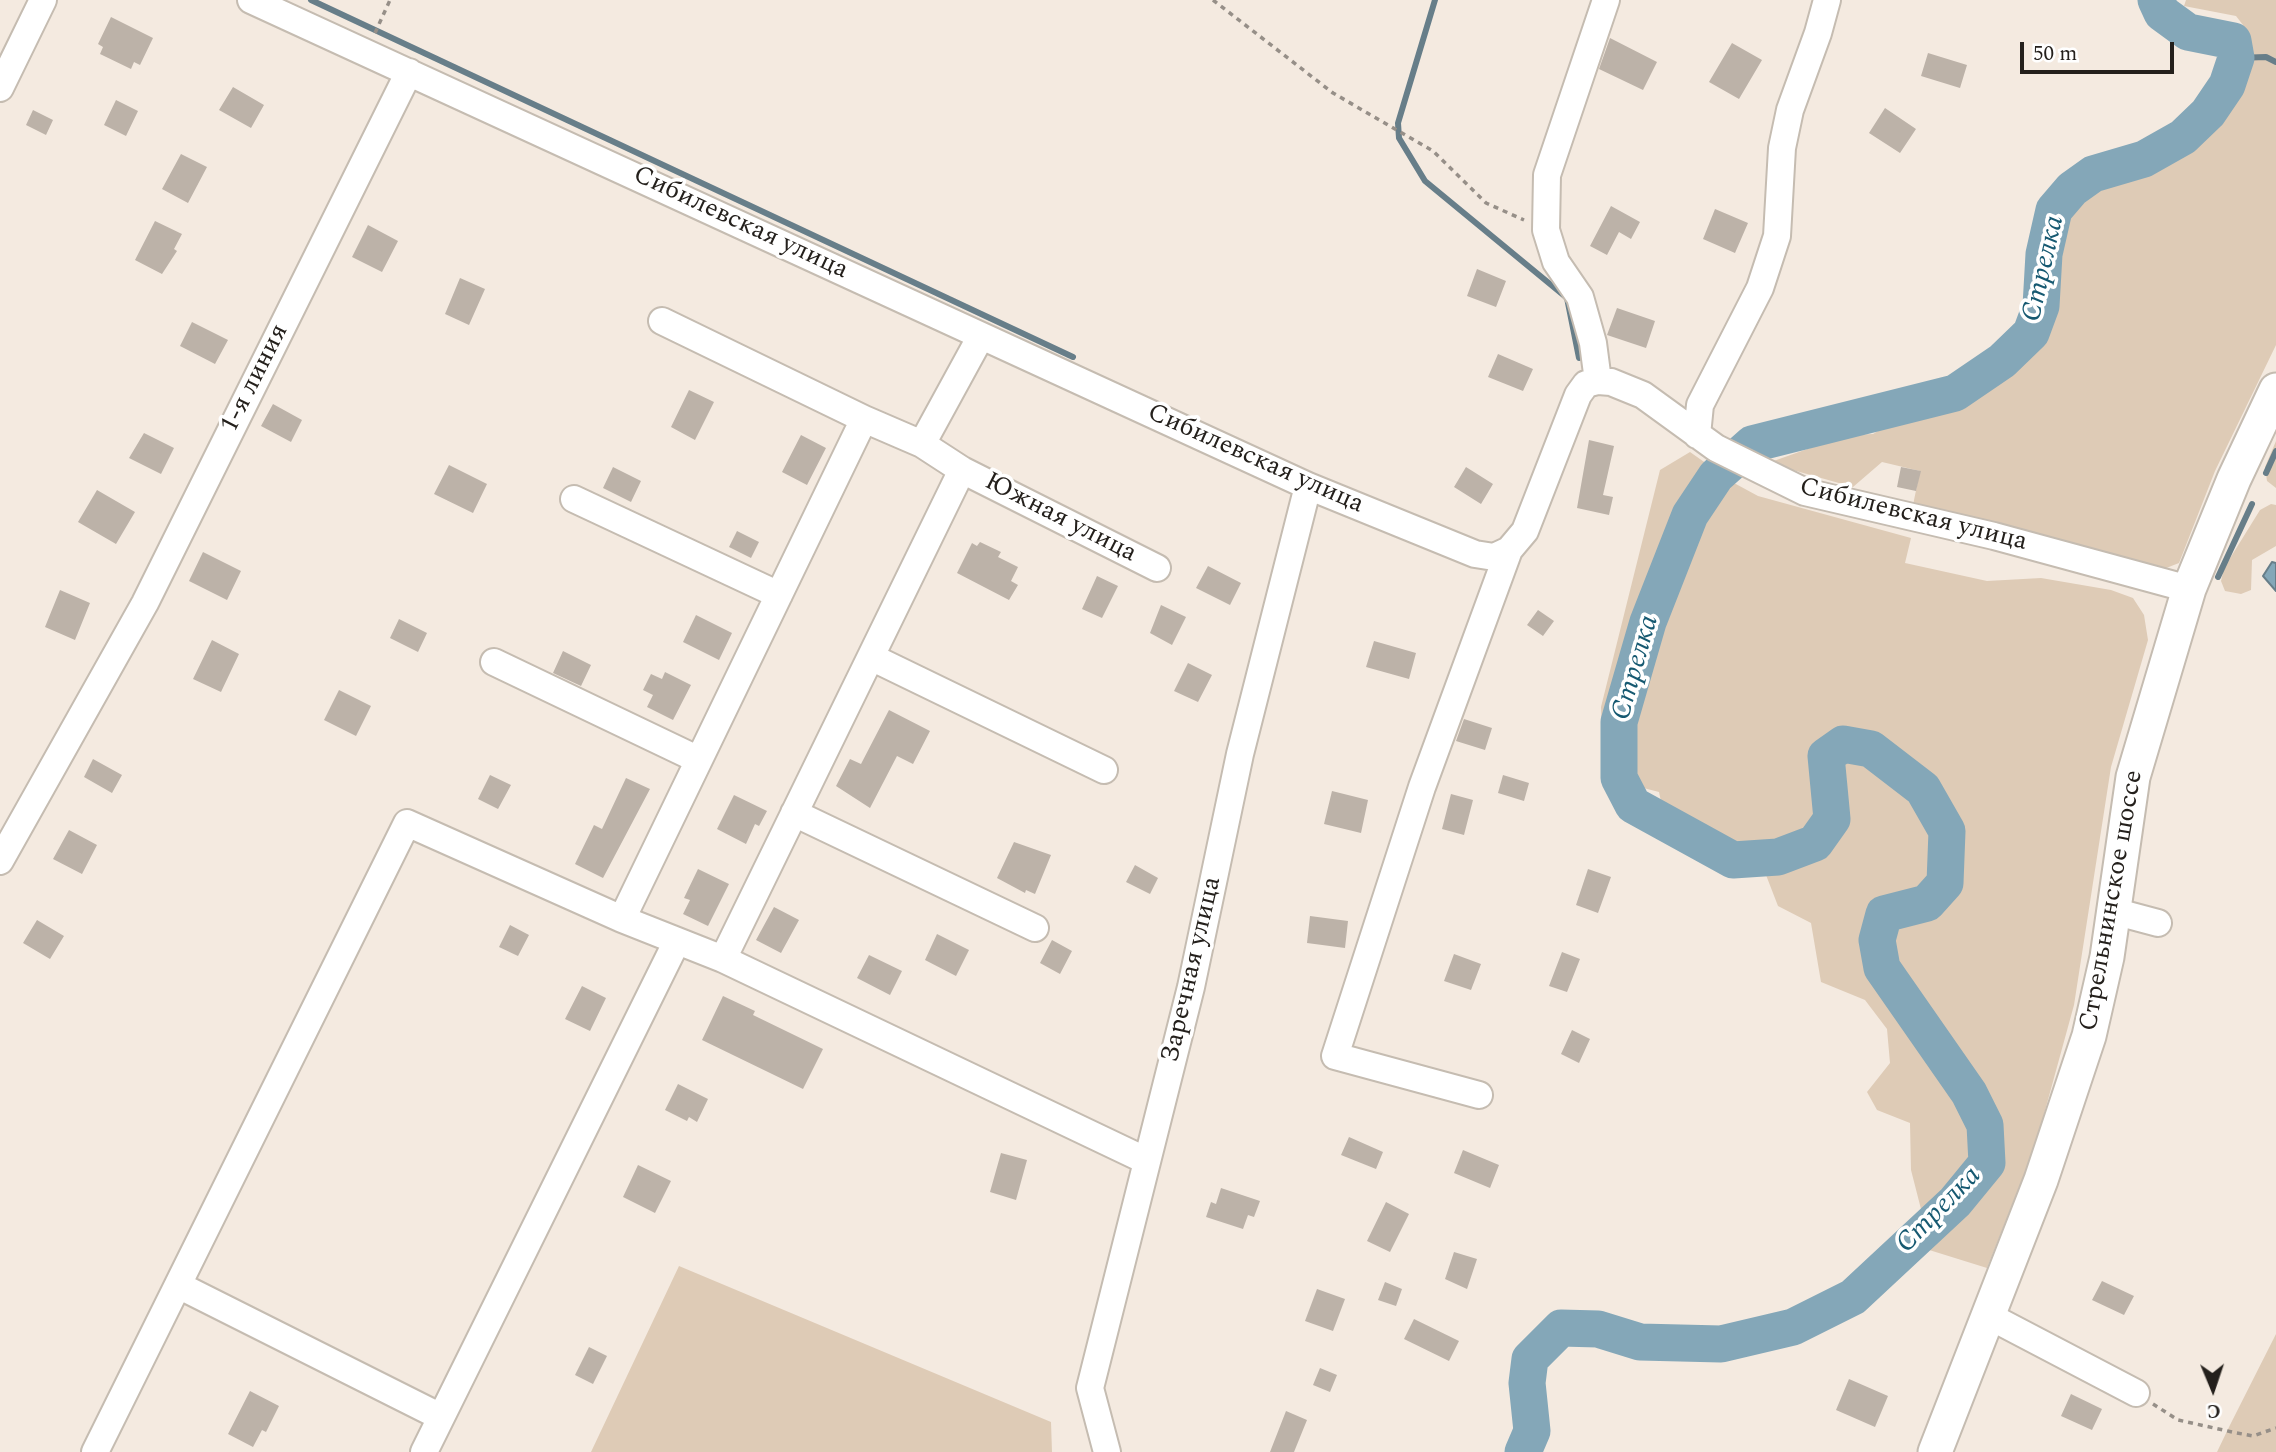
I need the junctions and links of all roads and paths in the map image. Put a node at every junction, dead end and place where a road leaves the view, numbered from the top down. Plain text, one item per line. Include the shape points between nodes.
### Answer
1 (43, 0) edge
2 (251, 0) edge
3 (390, 0) edge
4 (1213, 0) edge
5 (1606, 0) edge
6 (1827, 0) edge
7 (379, 23) dead end
8 (409, 72) junction
9 (0, 88) edge
10 (1546, 230) junction
11 (662, 321) dead end
12 (981, 335) junction
13 (1598, 381) junction
14 (2276, 390) edge
15 (864, 419) junction
16 (1707, 441) junction
17 (922, 443) junction
18 (962, 470) junction
19 (1308, 486) junction
20 (574, 499) dead end
21 (1509, 550) junction
22 (1157, 568) dead end
23 (2189, 589) junction
24 (779, 595) junction
25 (871, 657) junction
26 (494, 662) dead end
27 (699, 760) junction
28 (1104, 770) dead end
29 (794, 813) junction
30 (0, 861) edge
31 (2113, 911) junction
32 (622, 919) junction
33 (2158, 923) dead end
34 (1035, 928) dead end
35 (677, 941) junction
36 (723, 959) junction
37 (1479, 1095) dead end
38 (1147, 1161) junction
39 (180, 1286) junction
40 (1989, 1316) junction
41 (2136, 1393) joint
42 (441, 1417) junction
43 (2276, 1428) edge
44 (96, 1452) edge
45 (424, 1452) edge
46 (1107, 1452) edge
47 (1935, 1452) edge

1 - 9 street
2 - 8 street, Сибилевская улица
3 - 7 path
4 - 10 path via 1334,93 1433,151 1486,203
5 - 10 street via 1547,175
6 - 16 street via 1787,122 1777,236 1760,288 1700,405
8 - 12 street, Сибилевская улица
8 - 30 street, 1-я линия via 145,603
10 - 13 street via 1556,262 1580,297
11 - 15 street, Южная улица
12 - 17 street
12 - 19 street, Сибилевская улица
13 - 16 street, Сибилевская улица via 1643,396
13 - 21 street via 1586,384 1578,395 1525,531
14 - 23 main road, Стрельнинское шоссе
15 - 17 street, Южная улица
15 - 24 street
16 - 23 street, Сибилевская улица via 1805,492 1994,536
17 - 18 street, Южная улица
18 - 22 street, Южная улица
18 - 25 street
19 - 21 street, Сибилевская улица via 1475,554 1494,557
19 - 38 street, Заречная улица via 1240,754 1191,988
20 - 24 street
21 - 37 street via 1422,787 1335,1056
23 - 31 main road, Стрельнинское шоссе via 2133,777
24 - 27 street
25 - 28 street
25 - 29 street
26 - 27 street
27 - 32 street
29 - 34 street
29 - 36 street
31 - 33 street
31 - 40 main road, Стрельнинское шоссе via 2089,1036 2068,1107
32 - 35 street
32 - 39 street via 407,822
35 - 36 street
35 - 42 street
36 - 38 street
38 - 46 street, Заречная улица via 1090,1388
39 - 42 street
39 - 44 street
40 - 41 street
40 - 47 main road, Стрельнинское шоссе
41 - 43 path via 2178,1420 2253,1436
42 - 45 street

